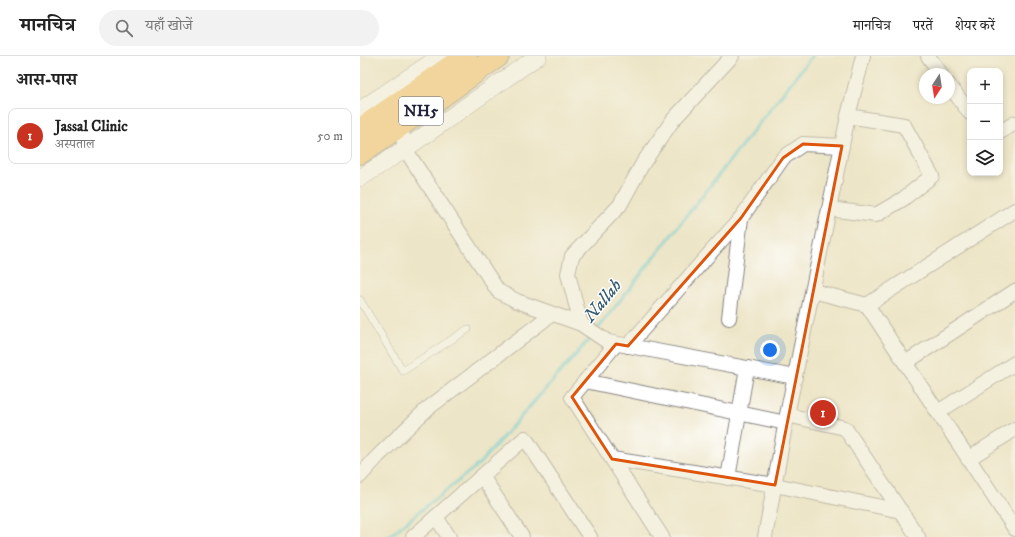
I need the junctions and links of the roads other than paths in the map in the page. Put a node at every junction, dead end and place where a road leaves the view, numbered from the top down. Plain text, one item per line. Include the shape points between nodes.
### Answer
1 (441, 56) edge
2 (538, 56) edge
3 (732, 56) edge
4 (863, 56) edge
5 (928, 56) edge
6 (482, 60) edge
7 (937, 68) edge
8 (955, 93) edge
9 (360, 101) edge
10 (967, 109) edge
11 (360, 110) edge
12 (391, 110) junction
13 (848, 116) junction
14 (1015, 123) edge
15 (360, 130) edge
16 (1003, 130) edge
17 (842, 146) junction
18 (405, 149) junction
19 (360, 152) edge
20 (360, 178) edge
21 (829, 208) junction
22 (1015, 210) edge
23 (741, 218) junction
24 (813, 291) junction
25 (1015, 291) edge
26 (360, 300) edge
27 (867, 305) junction
28 (552, 314) junction
29 (729, 318) dead end
30 (581, 324) junction
31 (468, 329) dead end
32 (617, 344) junction
33 (905, 363) junction
34 (1015, 363) edge
35 (747, 368) junction
36 (795, 377) junction
37 (585, 381) junction
38 (938, 412) junction
39 (738, 413) junction
40 (786, 419) junction
41 (1015, 429) edge
42 (968, 458) junction
43 (612, 459) junction
44 (360, 476) edge
45 (482, 476) junction
46 (728, 478) junction
47 (775, 485) junction
48 (1009, 508) edge
49 (901, 511) junction
50 (436, 517) junction
51 (1015, 529) edge
52 (413, 537) edge
53 (449, 537) edge
54 (522, 537) edge
55 (590, 537) edge
56 (664, 537) edge
57 (765, 537) edge
58 (918, 537) edge

1 - 12 street
2 - 18 street
3 - 30 street via 673,120 642,163 620,205 572,256 568,274
4 - 13 street
5 - 7 street
6 - 12 highway, NH5
8 - 10 street
9 - 12 street
11 - 12 street
12 - 15 highway, NH5
12 - 18 street
12 - 19 highway, NH5
13 - 17 street
13 - 21 street via 904,125 932,176 903,200 876,214
14 - 16 street
17 - 21 street
17 - 23 street via 803,144 783,158
18 - 20 street
18 - 28 street via 498,291
21 - 24 street
22 - 27 street
23 - 29 street
23 - 32 street
24 - 27 street
24 - 36 street
25 - 33 street
26 - 31 lane via 403,371
27 - 33 street
28 - 30 street
28 - 44 street via 427,409
30 - 32 street
32 - 35 street
32 - 37 street
33 - 38 street
34 - 38 street
35 - 36 street
35 - 39 street
36 - 40 street
37 - 39 street
37 - 43 street via 572,398
38 - 42 street
39 - 40 street
39 - 46 street
40 - 47 street
40 - 49 street via 845,428
41 - 42 street
42 - 48 street
43 - 46 street
43 - 56 street
45 - 50 street
45 - 54 street
45 - 55 street via 525,438
46 - 47 street
47 - 49 street
47 - 57 street
48 - 51 street
49 - 58 street
50 - 52 street
50 - 53 street

